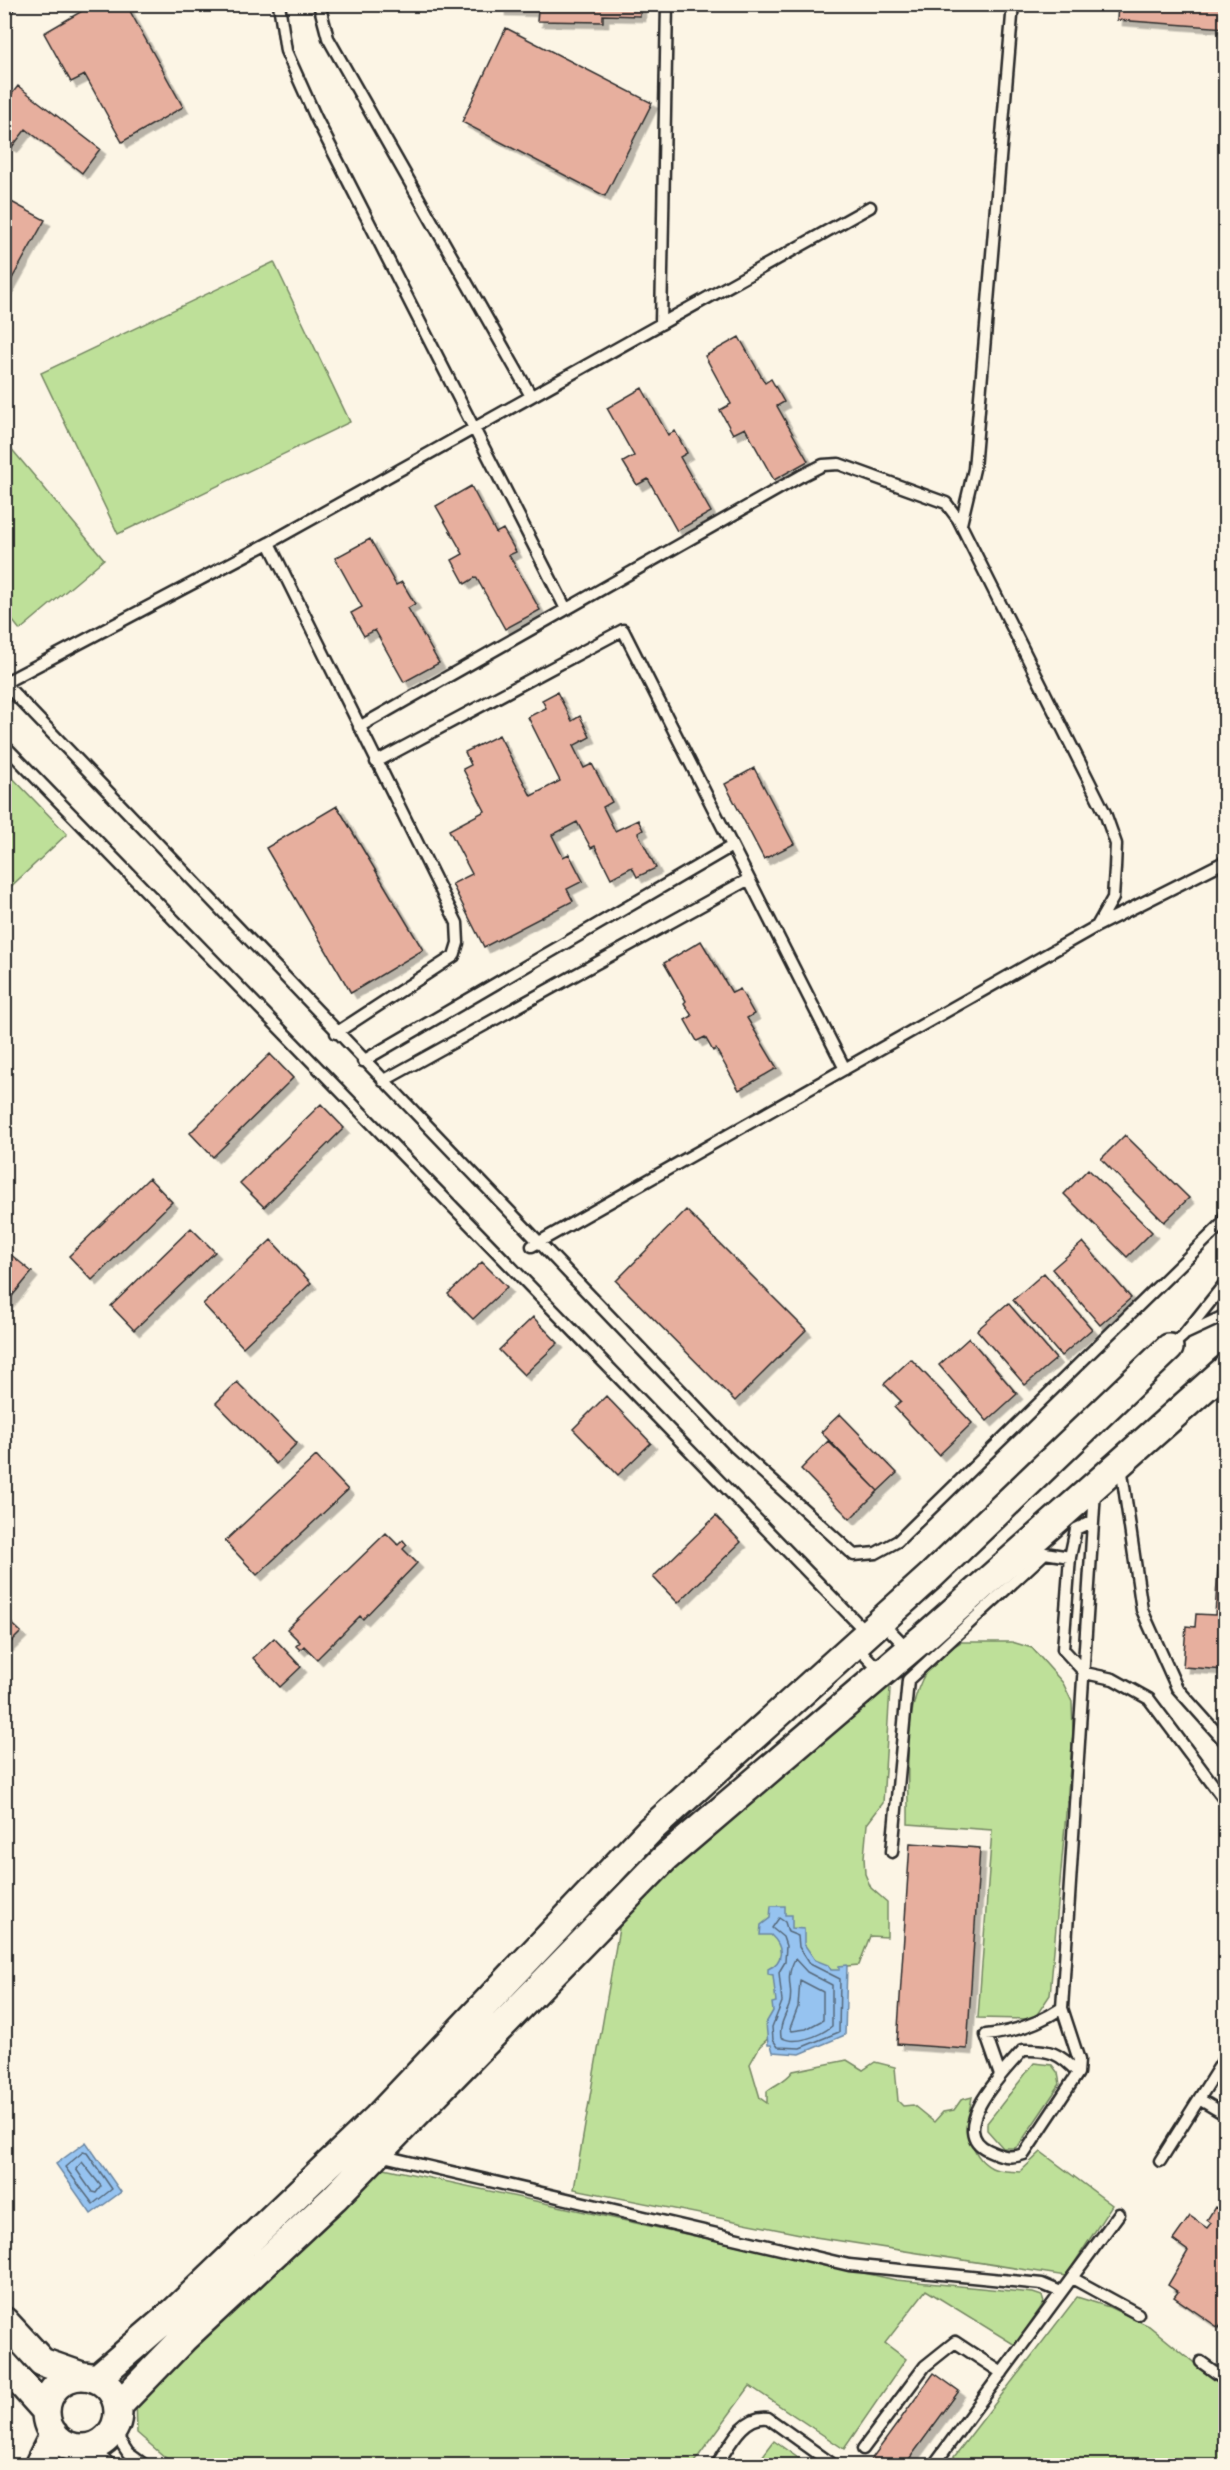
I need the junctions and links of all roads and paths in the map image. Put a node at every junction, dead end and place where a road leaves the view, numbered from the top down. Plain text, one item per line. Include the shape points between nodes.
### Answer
1 (9, 4) edge
2 (279, 4) edge
3 (319, 4) edge
4 (667, 4) edge
5 (1013, 4) edge
6 (4, 13) edge
7 (870, 207) dead end
8 (661, 324) junction
9 (531, 396) junction
10 (474, 429) junction
11 (961, 524) junction
12 (269, 543) junction
13 (566, 609) junction
14 (4, 683) edge
15 (359, 727) junction
16 (4, 745) edge
17 (376, 762) junction
18 (732, 846) junction
19 (1226, 861) edge
20 (748, 879) junction
21 (1097, 926) junction
22 (336, 1033) junction
23 (363, 1060) junction
24 (845, 1070) junction
25 (383, 1081) junction
26 (1226, 1214) edge
27 (535, 1244) junction
28 (1226, 1282) edge
29 (1226, 1315) edge
30 (1176, 1342) junction
31 (1226, 1369) edge
32 (1120, 1463) junction
33 (1095, 1485) junction
34 (1093, 1521) junction
35 (1070, 1557) junction
36 (867, 1633) junction
37 (909, 1650) junction
38 (882, 1673) junction
39 (1085, 1673) junction
40 (1226, 1743) edge
41 (1226, 1802) edge
42 (892, 1852) dead end
43 (1062, 2007) junction
44 (1226, 2056) edge
45 (1078, 2073) junction
46 (1000, 2075) junction
47 (1199, 2099) junction
48 (1226, 2115) edge
49 (376, 2155) junction
50 (1160, 2161) dead end
51 (1119, 2214) dead end
52 (1072, 2277) junction
53 (1061, 2292) junction
54 (1138, 2314) dead end
55 (4, 2321) edge
56 (1201, 2362) dead end
57 (4, 2364) edge
58 (1002, 2373) junction
59 (89, 2377) junction
60 (1226, 2380) edge
61 (116, 2418) junction
62 (50, 2423) junction
63 (863, 2448) dead end
64 (78, 2453) edge
65 (38, 2466) edge
66 (112, 2466) edge
67 (146, 2466) edge
68 (716, 2466) edge
69 (835, 2466) edge
70 (933, 2466) edge

1 - 6 lane
2 - 10 lane via 286,51 316,118
3 - 9 lane via 327,38
4 - 8 lane
5 - 11 lane via 975,468
7 - 8 lane
8 - 9 lane
9 - 10 lane
10 - 12 lane
10 - 13 lane
11 - 13 lane via 946,503 839,464 823,465
11 - 21 lane via 1105,813 1116,844 1113,898
12 - 14 lane
12 - 15 lane
13 - 15 lane
14 - 22 lane
15 - 17 lane
16 - 36 lane
17 - 18 lane via 623,630
17 - 22 lane via 457,923 458,944 454,957
18 - 20 lane
18 - 23 lane
19 - 21 lane
20 - 24 lane
20 - 25 lane
21 - 24 lane
22 - 23 lane
23 - 25 lane
24 - 27 lane
25 - 27 lane
26 - 27 lane via 1223,1223 898,1541 876,1552 854,1555 735,1447
28 - 30 lane
29 - 30 lane
30 - 36 street
31 - 32 street
32 - 33 street
32 - 40 lane via 1142,1610 1177,1688
33 - 34 lane
33 - 37 street
34 - 35 lane via 1076,1529
34 - 39 lane
35 - 39 lane via 1063,1649
35 - 42 lane via 1045,1553 908,1680
36 - 37 lane
36 - 38 lane
36 - 59 street via 650,1830 377,2118 174,2312
37 - 38 street
38 - 49 street via 664,1859
39 - 41 lane via 1113,1679 1149,1699
39 - 43 lane
43 - 45 lane via 1080,2060
43 - 46 lane via 1027,2027 986,2035
44 - 47 lane
45 - 46 lane via 1063,2056 1037,2049 1023,2050
45 - 46 lane via 1024,2154 1013,2158 983,2148 974,2128 975,2113
47 - 48 lane
47 - 50 lane
49 - 53 lane via 849,2265 1042,2284
49 - 61 street via 183,2339
51 - 52 lane
52 - 53 lane
52 - 54 lane
53 - 58 lane
55 - 59 street via 42,2362
56 - 60 lane
57 - 62 street
58 - 63 lane via 955,2342 925,2366
58 - 70 lane
59 - 61 street via 114,2395
59 - 62 street via 69,2378 57,2386 49,2397
61 - 64 street via 103,2441
61 - 67 lane via 128,2453
62 - 64 street via 59,2440
62 - 65 street
64 - 66 lane
68 - 69 lane via 745,2424 758,2417 768,2418

